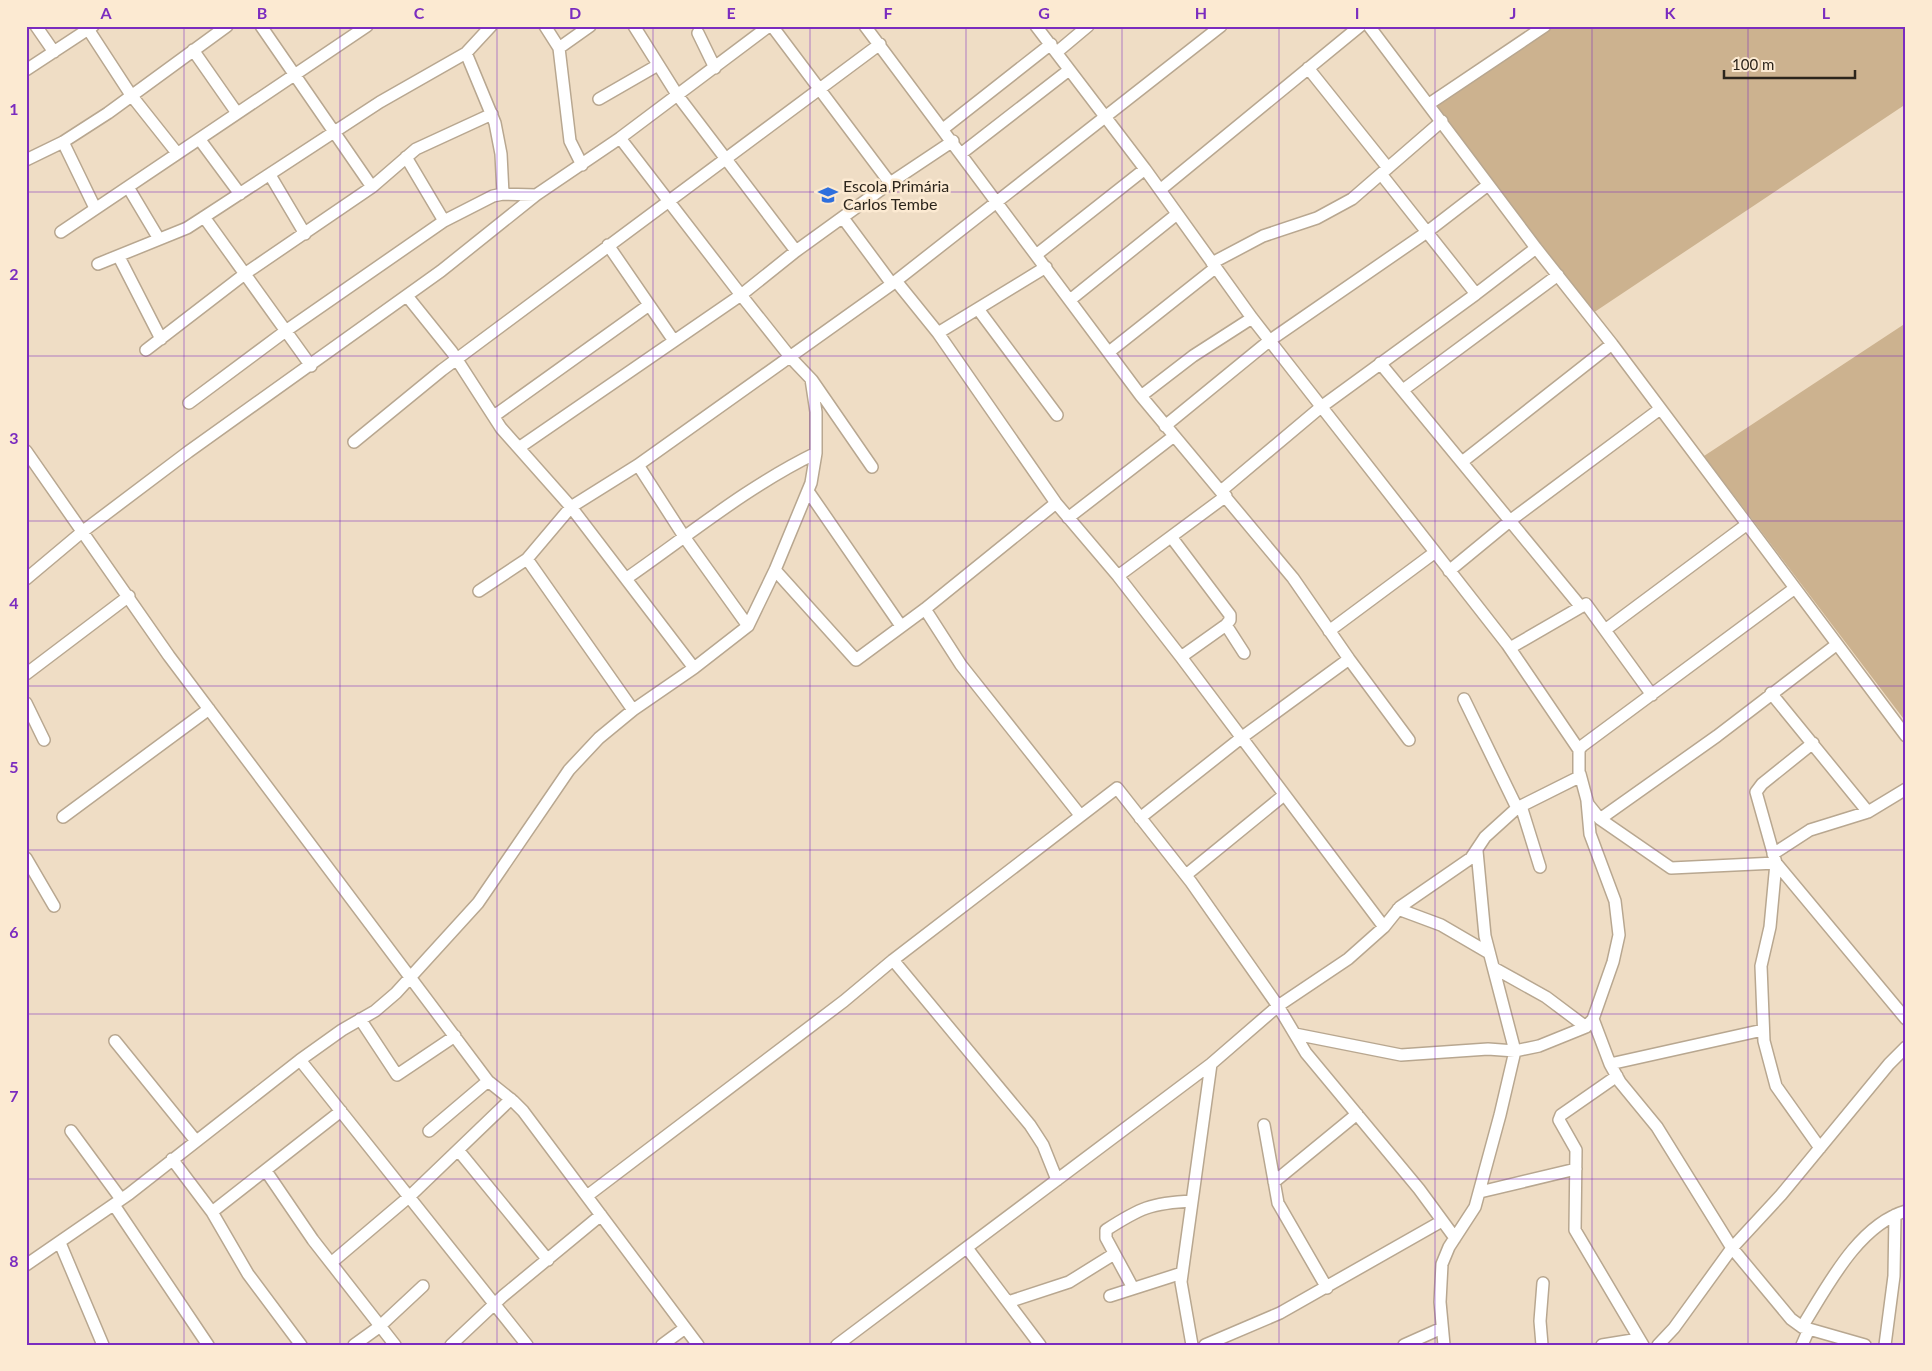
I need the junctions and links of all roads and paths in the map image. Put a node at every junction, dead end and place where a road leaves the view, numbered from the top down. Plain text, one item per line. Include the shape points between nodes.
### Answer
1 (36, 26) edge
2 (227, 26) edge
3 (261, 26) edge
4 (367, 26) edge
5 (491, 26) edge
6 (545, 26) edge
7 (590, 26) edge
8 (634, 26) edge
9 (866, 26) edge
10 (1036, 26) edge
11 (1088, 26) edge
12 (1221, 26) edge
13 (1360, 26) edge
14 (1369, 26) edge
15 (1545, 26) edge
16 (90, 28) edge
17 (765, 28) edge
18 (698, 33) dead end
19 (880, 44) junction
20 (559, 48) junction
21 (1054, 48) junction
22 (193, 50) junction
23 (54, 52) junction
24 (466, 53) junction
25 (658, 65) junction
26 (715, 68) junction
27 (1308, 68) junction
28 (26, 70) edge
29 (1070, 70) junction
30 (294, 75) junction
31 (819, 88) junction
32 (131, 95) junction
33 (678, 96) junction
34 (598, 100) dead end
35 (1429, 104) junction
36 (238, 113) junction
37 (492, 114) junction
38 (1104, 117) junction
39 (1442, 121) junction
40 (943, 129) junction
41 (333, 133) junction
42 (620, 138) junction
43 (200, 140) junction
44 (953, 141) junction
45 (63, 142) junction
46 (177, 153) junction
47 (962, 153) junction
48 (406, 157) junction
49 (726, 158) junction
50 (26, 160) edge
51 (582, 165) junction
52 (1145, 168) junction
53 (1385, 171) junction
54 (270, 175) junction
55 (890, 183) junction
56 (1488, 185) junction
57 (128, 187) junction
58 (372, 187) junction
59 (1160, 190) junction
60 (240, 194) junction
61 (503, 194) junction
62 (536, 194) junction
63 (668, 202) junction
64 (997, 202) junction
65 (95, 208) junction
66 (1177, 214) junction
67 (204, 217) junction
68 (843, 218) junction
69 (444, 222) junction
70 (61, 232) dead end
71 (1426, 232) junction
72 (305, 234) junction
73 (159, 239) junction
74 (608, 245) junction
75 (1536, 248) junction
76 (796, 251) junction
77 (1036, 255) junction
78 (119, 257) junction
79 (98, 264) dead end
80 (1214, 266) junction
81 (1046, 267) junction
82 (246, 273) junction
83 (1558, 275) junction
84 (894, 282) junction
85 (1476, 294) junction
86 (741, 295) junction
87 (407, 296) junction
88 (1070, 300) junction
89 (649, 305) junction
90 (978, 309) junction
91 (1252, 318) junction
92 (287, 330) junction
93 (938, 333) junction
94 (161, 338) junction
95 (674, 341) junction
96 (1269, 341) junction
97 (1612, 344) junction
98 (146, 350) dead end
99 (1108, 352) junction
100 (791, 358) junction
101 (456, 360) junction
102 (1380, 363) junction
103 (310, 366) junction
104 (811, 379) junction
105 (1403, 390) junction
106 (1142, 396) junction
107 (189, 403) dead end
108 (1321, 407) junction
109 (1660, 409) junction
110 (1058, 415) dead end
111 (494, 416) junction
112 (1165, 426) junction
113 (1174, 436) junction
114 (354, 442) dead end
115 (520, 447) junction
116 (26, 451) edge
117 (816, 453) junction
118 (1462, 462) junction
119 (638, 466) junction
120 (872, 467) dead end
121 (808, 490) junction
122 (1223, 494) junction
123 (1056, 503) junction
124 (571, 506) junction
125 (1068, 518) junction
126 (1511, 520) junction
127 (1746, 525) junction
128 (82, 532) junction
129 (685, 538) junction
130 (1172, 538) junction
131 (1434, 553) junction
132 (527, 559) junction
133 (775, 570) junction
134 (1449, 571) junction
135 (1118, 576) junction
136 (627, 578) junction
137 (26, 579) edge
138 (1795, 588) junction
139 (479, 592) dead end
140 (128, 596) junction
141 (1581, 607) junction
142 (925, 609) junction
143 (1226, 625) junction
144 (748, 626) junction
145 (902, 626) junction
146 (1605, 630) junction
147 (1329, 631) junction
148 (1836, 645) junction
149 (1510, 648) junction
150 (1244, 653) dead end
151 (1182, 657) junction
152 (1349, 659) junction
153 (694, 668) junction
154 (26, 674) edge
155 (1771, 693) junction
156 (1652, 695) junction
157 (1464, 700) dead end
158 (26, 703) edge
159 (209, 709) junction
160 (633, 710) junction
161 (1906, 736) edge
162 (1241, 738) junction
163 (44, 740) dead end
164 (1409, 740) dead end
165 (1813, 743) junction
166 (1579, 750) junction
167 (1580, 774) junction
168 (1906, 789) edge
169 (1284, 795) junction
170 (1588, 801) junction
171 (1519, 807) junction
172 (1868, 812) junction
173 (1080, 815) junction
174 (63, 817) dead end
175 (1140, 818) junction
176 (1600, 819) junction
177 (1477, 851) junction
178 (26, 858) edge
179 (1774, 859) junction
180 (1540, 867) dead end
181 (1186, 875) junction
182 (54, 906) dead end
183 (1398, 909) junction
184 (1384, 927) junction
185 (1489, 954) junction
186 (893, 960) junction
187 (1494, 968) junction
188 (411, 979) junction
189 (1278, 1006) junction
190 (1906, 1019) edge
191 (360, 1020) junction
192 (1590, 1023) junction
193 (1763, 1030) junction
194 (1295, 1034) junction
195 (455, 1036) junction
196 (115, 1041) dead end
197 (1906, 1047) edge
198 (1515, 1051) junction
199 (300, 1060) junction
200 (1211, 1064) junction
201 (1610, 1064) junction
202 (1617, 1076) junction
203 (488, 1081) junction
204 (511, 1099) junction
205 (341, 1111) junction
206 (1357, 1114) junction
207 (1264, 1125) dead end
208 (71, 1131) dead end
209 (429, 1131) dead end
210 (196, 1141) junction
211 (1820, 1148) junction
212 (458, 1150) junction
213 (172, 1159) junction
214 (1576, 1169) junction
215 (266, 1171) junction
216 (1057, 1180) junction
217 (1274, 1182) junction
218 (1480, 1192) junction
219 (410, 1196) junction
220 (587, 1196) junction
221 (1192, 1201) junction
222 (118, 1202) junction
223 (212, 1212) junction
224 (1900, 1213) edge
225 (601, 1215) junction
226 (1442, 1221) junction
227 (1455, 1238) junction
228 (60, 1243) junction
229 (967, 1248) junction
230 (1732, 1248) junction
231 (1114, 1254) junction
232 (548, 1260) junction
233 (331, 1263) junction
234 (26, 1265) edge
235 (1182, 1272) junction
236 (1543, 1283) dead end
237 (423, 1286) dead end
238 (1132, 1288) junction
239 (1326, 1288) junction
240 (1110, 1296) dead end
241 (1008, 1302) junction
242 (494, 1304) junction
243 (379, 1327) junction
244 (685, 1328) junction
245 (1442, 1328) junction
246 (1806, 1328) junction
247 (1641, 1342) edge
248 (103, 1345) edge
249 (208, 1345) edge
250 (300, 1345) edge
251 (354, 1345) edge
252 (395, 1345) edge
253 (450, 1345) edge
254 (527, 1345) edge
255 (662, 1345) edge
256 (698, 1345) edge
257 (837, 1345) edge
258 (1040, 1345) edge
259 (1192, 1345) edge
260 (1205, 1345) edge
261 (1404, 1345) edge
262 (1444, 1345) edge
263 (1542, 1345) edge
264 (1602, 1345) edge
265 (1658, 1345) edge
266 (1802, 1345) edge
267 (1865, 1345) edge
268 (1885, 1345) edge

1 - 23 street
2 - 22 street
3 - 30 street
4 - 30 street
5 - 24 street
6 - 20 street
7 - 20 street
8 - 25 street
9 - 19 street
10 - 21 street
11 - 21 street
12 - 38 street
13 - 27 street
14 - 35 street
15 - 35 street
16 - 23 street
16 - 32 street
17 - 26 street
17 - 31 street
18 - 26 street
19 - 31 street
19 - 40 street
20 - 51 street via 570,141
21 - 29 street
21 - 40 street
22 - 32 street
22 - 36 street
23 - 28 street
24 - 37 street
24 - 41 street
25 - 33 street
25 - 34 street
26 - 33 street
27 - 53 street
27 - 59 street
29 - 38 street
29 - 47 street
30 - 36 street
30 - 41 street
31 - 49 street
31 - 55 street
32 - 45 street
32 - 46 street
33 - 42 street
33 - 49 street
35 - 39 street
36 - 43 street
37 - 48 street via 416,149
37 - 61 street via 501,154
38 - 52 street
38 - 64 street
39 - 53 street
39 - 56 street
40 - 44 street
41 - 54 street
41 - 58 street
42 - 51 street
42 - 63 street
43 - 46 street
43 - 60 street
44 - 47 street
44 - 55 street
45 - 50 street
45 - 65 street
46 - 57 street
47 - 64 street
48 - 58 street
48 - 69 street
49 - 63 street
49 - 76 street
51 - 62 street
52 - 59 street
52 - 77 street
53 - 71 street
53 - 80 street via 1352,199 1317,218 1263,236
54 - 60 street
54 - 72 street
55 - 68 street
56 - 71 street
56 - 75 street
57 - 65 street
57 - 73 street
58 - 72 street
59 - 66 street
60 - 67 street
61 - 62 street
61 - 69 street via 475,204
62 - 87 street
63 - 74 street
63 - 86 street
64 - 77 street
64 - 84 street
65 - 70 street
66 - 80 street
66 - 88 street
67 - 73 street
67 - 82 street
68 - 76 street
68 - 84 street
69 - 92 street
71 - 85 street
71 - 96 street
72 - 82 street
73 - 78 street
74 - 89 street
74 - 101 street
75 - 83 street
75 - 85 street
76 - 86 street
77 - 81 street
78 - 79 street
78 - 94 street
80 - 91 street
80 - 99 street
81 - 88 street
81 - 90 street
82 - 92 street
82 - 94 street
83 - 97 street
83 - 105 street
84 - 93 street
84 - 100 street
85 - 102 street
86 - 95 street
86 - 100 street
87 - 101 street
87 - 103 street
88 - 99 street
89 - 95 street
89 - 111 street
90 - 93 street
90 - 110 street
91 - 96 street
91 - 106 street via 1193,356
92 - 103 street
92 - 107 street
93 - 123 street
94 - 98 street
95 - 115 street
96 - 108 street
96 - 112 street
97 - 109 street
97 - 118 street
99 - 106 street
100 - 104 street
100 - 119 street
101 - 111 street
101 - 114 street
102 - 105 street
102 - 108 street
103 - 128 street
104 - 117 street via 816,412
104 - 120 street
105 - 118 street
106 - 112 street
108 - 122 street
108 - 131 street
109 - 126 street
109 - 127 street
111 - 115 street
112 - 113 street
113 - 122 street
113 - 125 street
115 - 124 street
116 - 128 street
117 - 121 street
117 - 129 street via 730,504
118 - 126 street
119 - 124 street
119 - 129 street
121 - 133 street
121 - 145 street
122 - 130 street
122 - 147 street via 1293,578
123 - 125 street
123 - 142 street
124 - 132 street
124 - 136 street
125 - 135 street
126 - 134 street
126 - 141 street
127 - 138 street
127 - 146 street
128 - 137 street
128 - 140 street
129 - 136 street
129 - 144 street
130 - 135 street
130 - 143 street via 1230,615
131 - 134 street
131 - 147 street
132 - 139 street
132 - 160 street
133 - 144 street
133 - 145 street via 856,660
134 - 149 street
135 - 151 street
136 - 153 street
138 - 148 street
138 - 156 street
140 - 154 street
140 - 159 street
141 - 146 street via 1586,604
141 - 149 street
142 - 145 street
142 - 173 street via 961,665
143 - 150 street
143 - 151 street
144 - 153 street
146 - 156 street
147 - 152 street
148 - 155 street
148 - 161 street
149 - 166 street
151 - 162 street
152 - 162 street
152 - 164 street
153 - 160 street
155 - 165 street
155 - 176 street via 1717,736
156 - 166 street
157 - 171 street
158 - 163 street
159 - 174 street
159 - 188 street
160 - 188 street via 599,738 569,770 478,903
162 - 169 street
162 - 175 street
165 - 172 street
165 - 179 street via 1756,789
166 - 167 street
167 - 170 street
167 - 171 street
168 - 172 street
169 - 181 street
169 - 184 street
170 - 176 street
170 - 192 street via 1590,834 1619,919 1613,962
171 - 177 street via 1485,837
171 - 180 street
172 - 179 street via 1810,830
173 - 175 street via 1117,788
173 - 186 street
175 - 181 street
176 - 179 street via 1671,868
177 - 183 street
177 - 185 street
178 - 182 street
179 - 190 street
179 - 193 street via 1770,926 1761,966
181 - 189 street
183 - 184 street
183 - 185 street via 1441,925
184 - 189 street via 1348,959
185 - 187 street
186 - 216 street via 1030,1125 1043,1145
186 - 220 street via 844,1001
187 - 192 street
187 - 198 street
188 - 191 street
188 - 195 street
189 - 194 street
189 - 200 street
191 - 195 street via 397,1075
191 - 199 street
192 - 198 street via 1539,1046
192 - 201 street
193 - 201 street
193 - 211 street via 1776,1086
194 - 198 street via 1400,1055 1488,1049
194 - 206 street via 1317,1068
195 - 203 street
196 - 210 street
197 - 211 street
198 - 218 street
199 - 205 street
199 - 210 street
200 - 216 street
200 - 221 street
201 - 202 street
202 - 214 street via 1561,1115 1560,1120 1576,1150
202 - 230 street via 1657,1127
203 - 204 street
203 - 209 street
204 - 212 street
204 - 220 street
205 - 215 street
205 - 219 street
206 - 217 street
206 - 226 street
207 - 217 street
208 - 222 street
210 - 213 street
211 - 230 street
212 - 219 street
212 - 232 street
213 - 222 street
213 - 223 street
214 - 218 street
214 - 247 street via 1574,1230
215 - 223 street
215 - 233 street
216 - 229 street
217 - 239 street via 1278,1203
218 - 227 street
219 - 233 street
219 - 242 street
220 - 225 street
221 - 231 street via 1150,1205 1110,1227 1105,1234
221 - 235 street
222 - 228 street
222 - 249 street
223 - 250 street via 248,1274
224 - 246 street via 1867,1235 1852,1250
224 - 268 street
225 - 232 street
225 - 244 street
226 - 227 street
226 - 239 street
227 - 245 street via 1442,1264
228 - 234 street
228 - 248 street
229 - 241 street
229 - 257 street
230 - 246 street via 1791,1319
230 - 265 street
231 - 238 street
231 - 241 street via 1069,1282
232 - 242 street
233 - 243 street
235 - 238 street
235 - 259 street
236 - 263 street
237 - 243 street
238 - 240 street
239 - 260 street via 1280,1313
241 - 258 street
242 - 253 street
242 - 254 street
243 - 251 street
243 - 252 street
244 - 255 street
244 - 256 street
245 - 261 street
245 - 262 street
246 - 266 street
246 - 267 street
247 - 264 street

